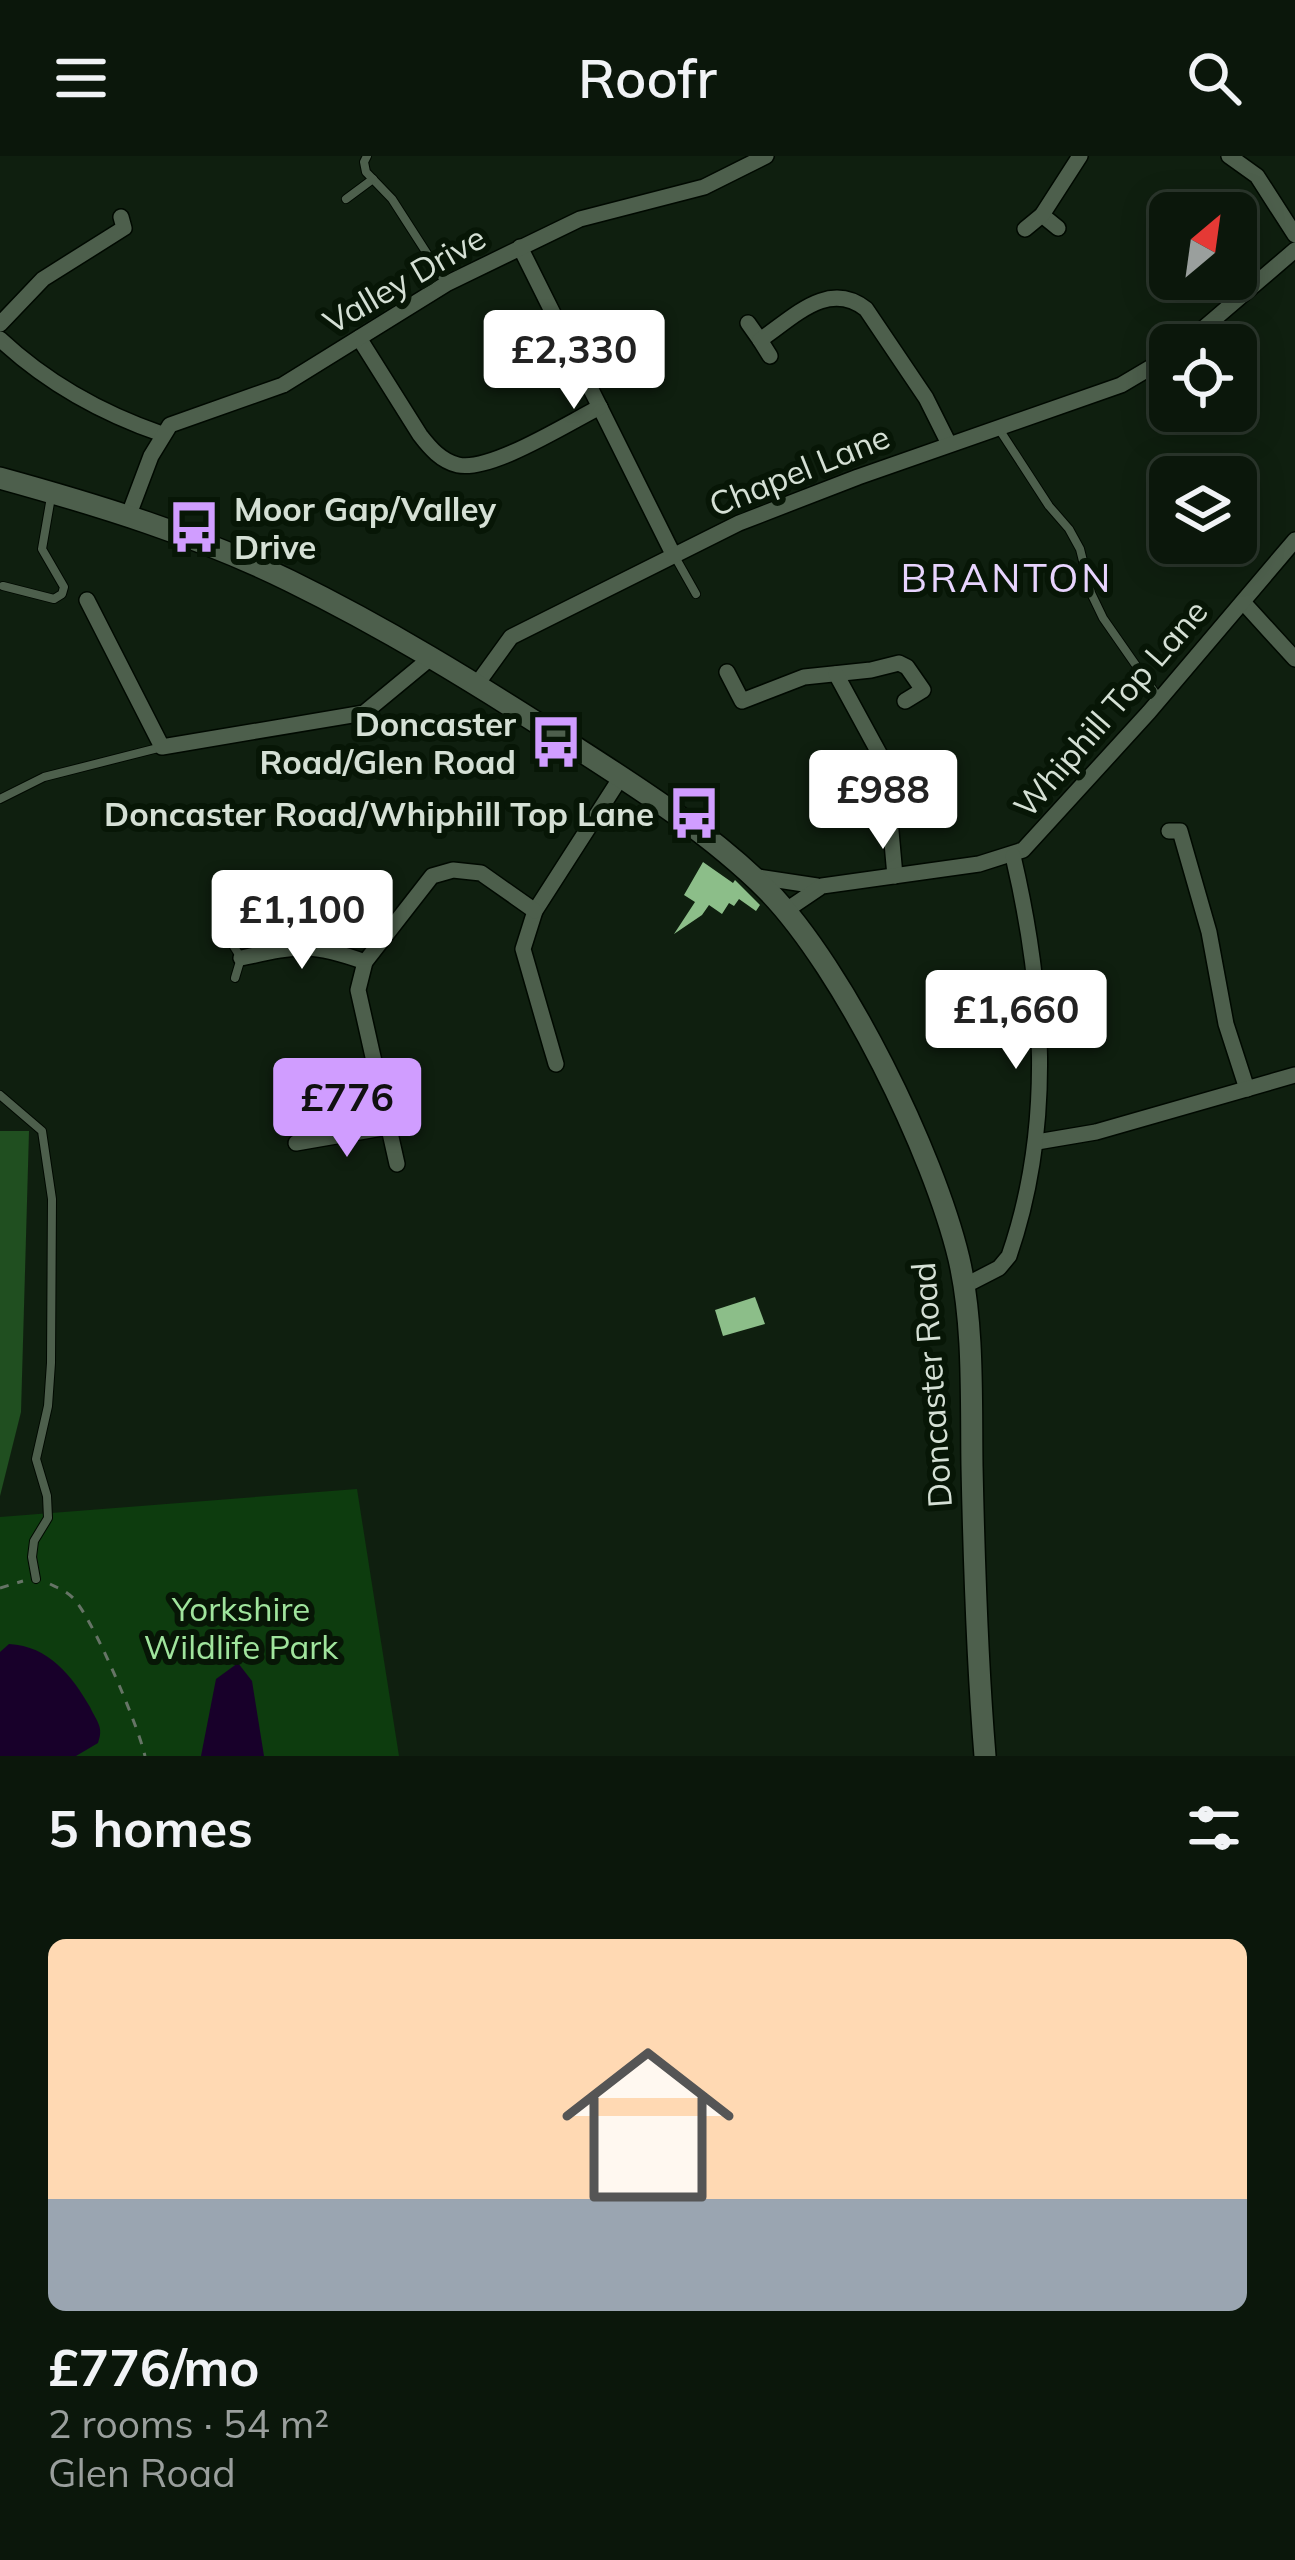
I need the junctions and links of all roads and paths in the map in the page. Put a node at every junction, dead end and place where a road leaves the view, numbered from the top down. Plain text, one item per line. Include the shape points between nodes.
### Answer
1 (368, 156) edge
2 (766, 156) edge
3 (1080, 156) edge
4 (1229, 156) edge
5 (373, 179) junction
6 (346, 199) dead end
7 (1042, 215) junction
8 (126, 226) dead end
9 (1058, 228) dead end
10 (1025, 229) dead end
11 (1295, 236) edge
12 (520, 248) junction
13 (1295, 250) edge
14 (446, 284) junction
15 (748, 322) dead end
16 (1209, 324) edge
17 (0, 325) edge
18 (359, 338) junction
19 (0, 339) edge
20 (760, 340) junction
21 (770, 356) dead end
22 (1149, 369) edge
23 (600, 407) junction
24 (998, 428) junction
25 (162, 434) junction
26 (949, 444) junction
27 (0, 478) edge
28 (52, 493) junction
29 (128, 517) junction
30 (1292, 550) edge
31 (674, 554) junction
32 (4, 586) edge
33 (696, 594) dead end
34 (87, 600) dead end
35 (1243, 602) junction
36 (433, 656) junction
37 (1295, 659) edge
38 (727, 672) dead end
39 (836, 674) junction
40 (477, 684) junction
41 (1160, 700) junction
42 (905, 701) dead end
43 (162, 747) junction
44 (621, 777) junction
45 (0, 799) edge
46 (1179, 829) dead end
47 (1012, 856) junction
48 (750, 874) junction
49 (895, 876) junction
50 (820, 886) junction
51 (535, 911) junction
52 (785, 911) junction
53 (221, 926) dead end
54 (241, 958) junction
55 (365, 962) junction
56 (235, 978) dead end
57 (556, 1064) dead end
58 (1295, 1076) edge
59 (1246, 1089) junction
60 (0, 1094) edge
61 (388, 1127) junction
62 (1037, 1142) junction
63 (296, 1143) dead end
64 (397, 1164) dead end
65 (964, 1286) junction
66 (36, 1579) junction
67 (0, 1588) edge
68 (145, 1756) edge
69 (985, 1756) edge

1 - 5 lane
2 - 12 street, Valley Drive via 704,187 606,209
3 - 7 street
4 - 11 street via 1257,176
5 - 6 lane
5 - 14 lane
7 - 9 street
7 - 10 street
8 - 17 street via 43,280
12 - 14 street, Valley Drive
12 - 23 street
13 - 16 street
14 - 18 street, Valley Drive
15 - 20 street
18 - 23 street via 431,450 458,465 488,462
18 - 25 street, Valley Drive via 283,385 182,418
19 - 25 street via 79,398
20 - 21 street
20 - 26 street via 828,296 853,299 926,398
22 - 24 street, Chapel Lane
23 - 31 street
24 - 26 street, Chapel Lane
24 - 41 lane via 1069,529 1103,618
25 - 29 street
26 - 31 street, Chapel Lane
27 - 28 main road
28 - 29 main road
28 - 32 lane via 41,545 64,590 54,599
29 - 36 main road, Doncaster Road via 287,579
30 - 35 street, Whiphill Top Lane
31 - 33 lane
31 - 40 street, Chapel Lane via 511,638
34 - 43 street
35 - 37 street
35 - 41 street, Whiphill Top Lane
36 - 40 main road, Doncaster Road
36 - 43 street via 364,713
38 - 39 street via 737,704 791,680
39 - 42 street via 899,662 930,685
39 - 49 street via 885,764
40 - 44 main road, Doncaster Road
41 - 47 street, Whiphill Top Lane
43 - 45 lane via 44,777
44 - 48 main road, Doncaster Road
44 - 51 street
46 - 59 street
47 - 49 street, Whiphill Top Lane
47 - 62 street, Whiphill Top Lane via 1039,1031
48 - 50 street
48 - 52 main road, Doncaster Road
49 - 50 street, Whiphill Top Lane
50 - 52 street, Whiphill Top Lane
51 - 55 street via 481,873 432,876
51 - 57 street via 523,949
52 - 65 main road, Doncaster Road via 902,1107 950,1224
53 - 54 lane
54 - 55 street via 303,945
54 - 56 lane
55 - 61 street via 358,990
58 - 59 street
59 - 62 street
60 - 66 lane via 41,1131 52,1199 48,1406 36,1459 48,1518 34,1541
61 - 63 street
61 - 64 street
62 - 65 street, Whiphill Top Lane via 1009,1256
65 - 69 main road, Doncaster Road
66 - 67 path
66 - 68 path via 76,1601

